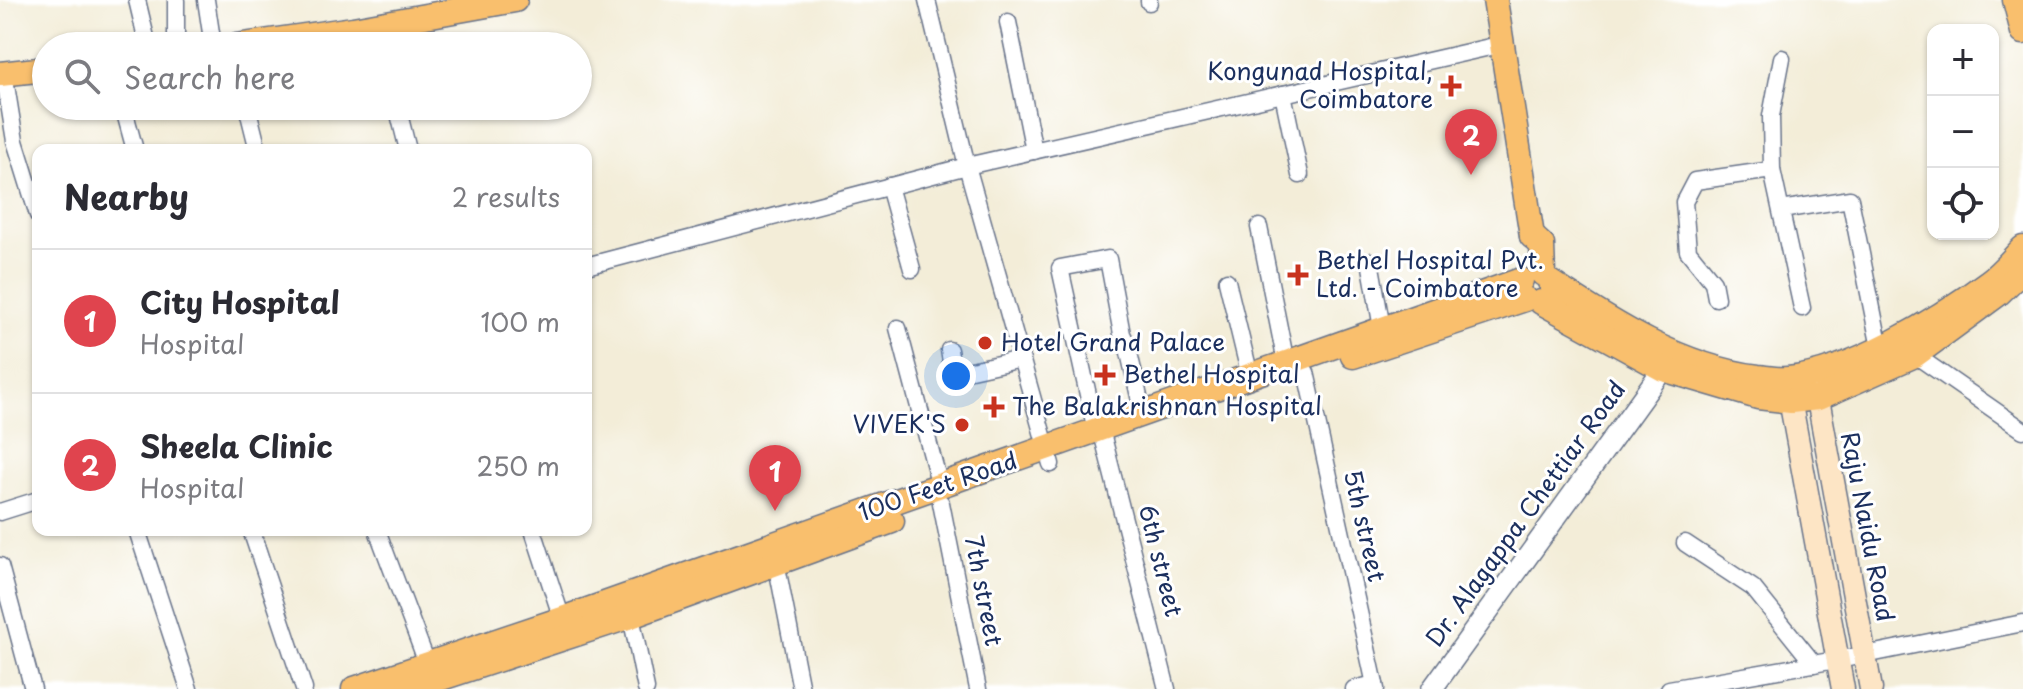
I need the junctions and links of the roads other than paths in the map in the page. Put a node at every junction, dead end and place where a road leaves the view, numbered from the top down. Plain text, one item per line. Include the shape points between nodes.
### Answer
1 (137, 0) edge
2 (176, 0) edge
3 (206, 0) edge
4 (515, 0) edge
5 (927, 0) edge
6 (1495, 0) edge
7 (2015, 0) edge
8 (1008, 22) dead end
9 (145, 32) edge
10 (176, 32) edge
11 (211, 32) edge
12 (393, 32) edge
13 (2023, 32) edge
14 (1503, 44) junction
15 (1782, 58) dead end
16 (32, 71) edge
17 (2, 74) edge
18 (1283, 94) junction
19 (127, 120) edge
20 (250, 120) edge
21 (400, 120) edge
22 (133, 144) edge
23 (256, 144) edge
24 (406, 144) edge
25 (1034, 151) junction
26 (967, 166) junction
27 (1772, 170) junction
28 (1300, 175) dead end
29 (889, 186) junction
30 (32, 196) edge
31 (1781, 210) junction
32 (1259, 227) dead end
33 (2023, 248) edge
34 (1370, 261) dead end
35 (592, 264) edge
36 (912, 269) dead end
37 (2023, 270) edge
38 (1227, 281) dead end
39 (1535, 285) junction
40 (1716, 298) dead end
41 (1802, 308) dead end
42 (898, 328) dead end
43 (1382, 328) junction
44 (1880, 348) junction
45 (949, 350) dead end
46 (1915, 355) junction
47 (1021, 359) junction
48 (1296, 368) junction
49 (1663, 369) junction
50 (1250, 376) junction
51 (1815, 386) junction
52 (1788, 390) junction
53 (1143, 414) junction
54 (2023, 430) edge
55 (1101, 435) junction
56 (1049, 457) junction
57 (941, 495) junction
58 (32, 502) edge
59 (0, 512) edge
60 (139, 536) edge
61 (253, 536) edge
62 (379, 536) edge
63 (535, 536) edge
64 (1685, 543) dead end
65 (776, 562) junction
66 (0, 566) edge
67 (631, 616) junction
68 (562, 619) junction
69 (2023, 623) edge
70 (1865, 655) junction
71 (1826, 662) junction
72 (427, 663) junction
73 (1376, 686) edge
74 (33, 689) edge
75 (189, 689) edge
76 (304, 689) edge
77 (354, 689) edge
78 (408, 689) edge
79 (646, 689) edge
80 (801, 689) edge
81 (978, 689) edge
82 (1167, 689) edge
83 (1354, 689) edge
84 (1432, 689) edge
85 (1669, 689) edge
86 (1843, 689) edge
87 (1871, 689) edge

1 - 9 street
2 - 10 street
3 - 11 street
4 - 12 main road
5 - 26 street
6 - 14 main road
7 - 13 main road
8 - 25 street
14 - 18 street
14 - 39 main road via 1532,236 1542,245
15 - 27 street via 1771,116
16 - 17 main road
17 - 30 street
18 - 25 street
18 - 28 street
19 - 22 street
20 - 23 street
21 - 24 street
25 - 26 street
26 - 29 street
26 - 47 street
27 - 31 street
27 - 40 street via 1695,181 1684,202 1688,251 1713,282
29 - 35 street
29 - 36 street
31 - 41 street
31 - 44 street via 1850,199
32 - 48 street, 5th street
33 - 44 main road via 1990,281
34 - 43 street
37 - 46 main road
38 - 50 street
39 - 43 main road, 100 Feet Road
39 - 48 main road, 100 Feet Road
39 - 49 main road
39 - 52 main road via 1663,349
42 - 57 street, 7th street
43 - 48 main road, 100 Feet Road
44 - 51 main road
45 - 47 street via 953,374
46 - 51 main road
46 - 54 street
47 - 56 street
48 - 50 main road, 100 Feet Road
48 - 55 main road, 100 Feet Road
48 - 73 street, 5th street
49 - 52 main road via 1758,397
49 - 84 street, Dr. Alagappa Chettiar Road
50 - 53 main road, 100 Feet Road
51 - 52 main road
51 - 70 main road, Raju Naidu Road
52 - 71 main road
53 - 55 main road, 100 Feet Road
53 - 55 street, 6th street via 1108,259 1060,268
55 - 56 main road, 100 Feet Road
55 - 82 street, 6th street
56 - 57 main road, 100 Feet Road
57 - 65 main road, 100 Feet Road
57 - 68 main road, 100 Feet Road
57 - 81 street, 7th street
58 - 59 street
60 - 75 street
61 - 76 street
62 - 72 street
63 - 68 street
64 - 71 street via 1753,588
65 - 67 main road, 100 Feet Road
65 - 80 street
66 - 74 street
67 - 78 main road, 100 Feet Road
67 - 79 street
68 - 72 main road, 100 Feet Road
69 - 70 street
70 - 71 street
70 - 87 main road, Raju Naidu Road
71 - 85 street
71 - 86 main road
72 - 77 main road, 100 Feet Road
73 - 83 street

